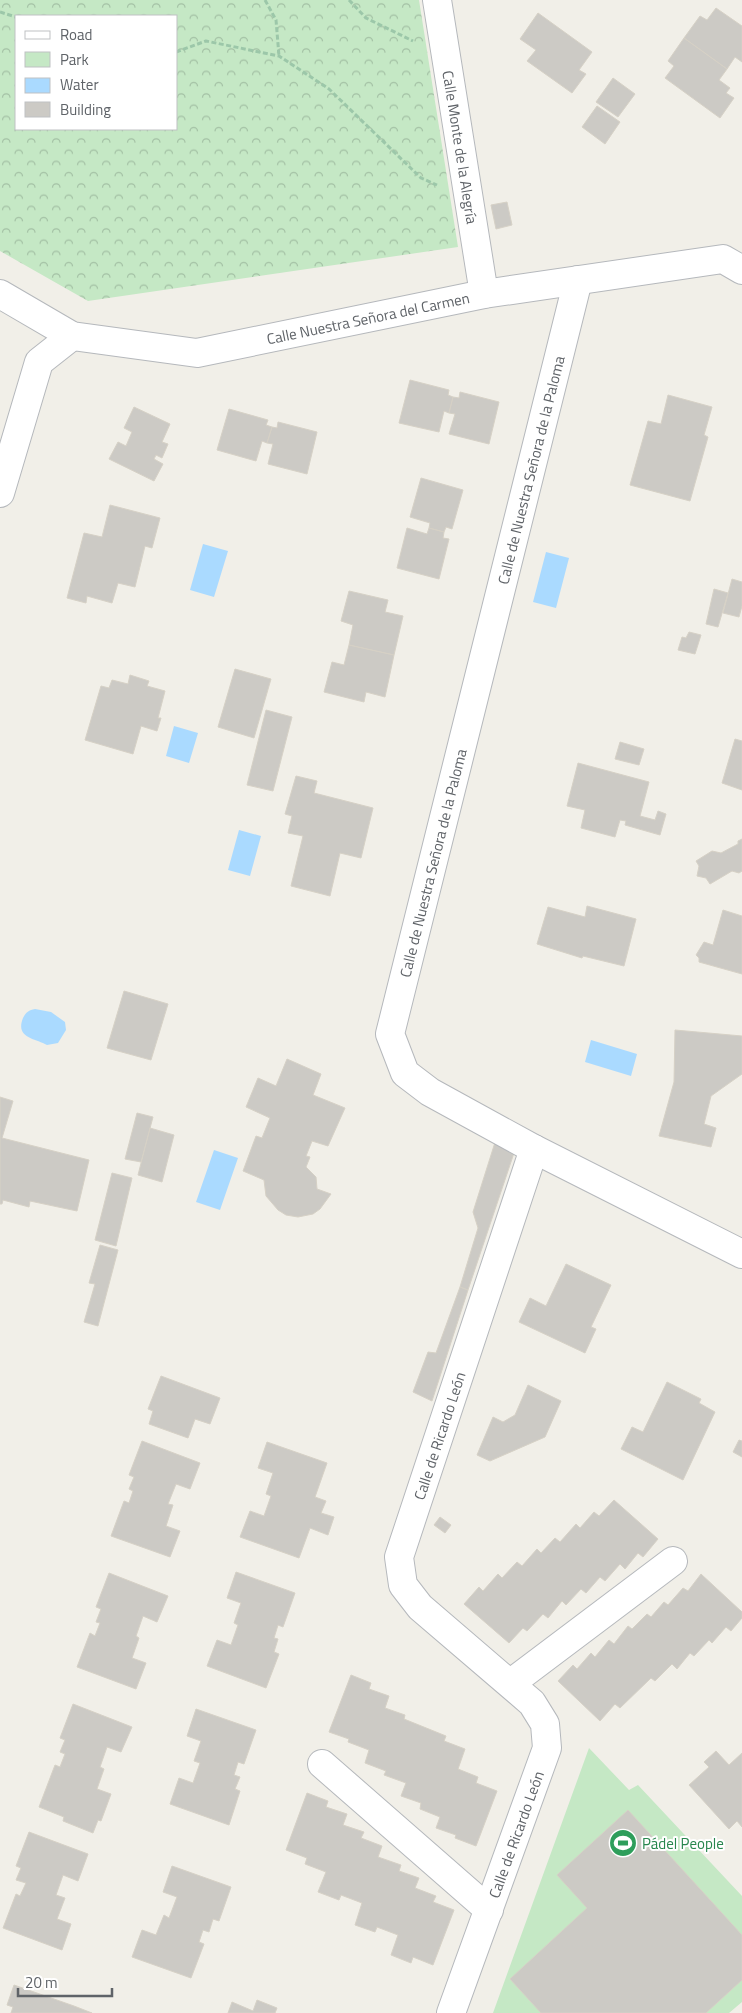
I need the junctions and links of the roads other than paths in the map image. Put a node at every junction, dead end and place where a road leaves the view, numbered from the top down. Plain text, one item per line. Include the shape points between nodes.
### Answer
1 (437, 0) edge
2 (742, 270) edge
3 (578, 280) junction
4 (0, 294) edge
5 (484, 294) junction
6 (72, 336) junction
7 (0, 493) edge
8 (534, 1149) junction
9 (742, 1254) edge
10 (673, 1561) dead end
11 (511, 1683) junction
12 (322, 1764) dead end
13 (489, 1910) junction
14 (451, 2013) edge

1 - 5 street, Calle Monte de la Alegría
2 - 3 street, Calle Nuestra Señora del Carmen via 723,259
3 - 5 street, Calle Nuestra Señora del Carmen
3 - 8 street, Calle de Nuestra Señora de la Paloma via 390,1034 405,1073 430,1092
4 - 6 street, Calle Nuestra Señora del Carmen
5 - 6 street, Calle Nuestra Señora del Carmen via 197,352
6 - 7 street via 39,362
8 - 9 street, Calle de Nuestra Señora de la Paloma
8 - 11 street, Calle de Ricardo León via 400,1557 403,1584 420,1607
10 - 11 street
11 - 13 street, Calle de Ricardo León via 532,1703 545,1724 547,1748
12 - 13 street, Calle de Ricardo León
13 - 14 street, Calle de Ricardo León

